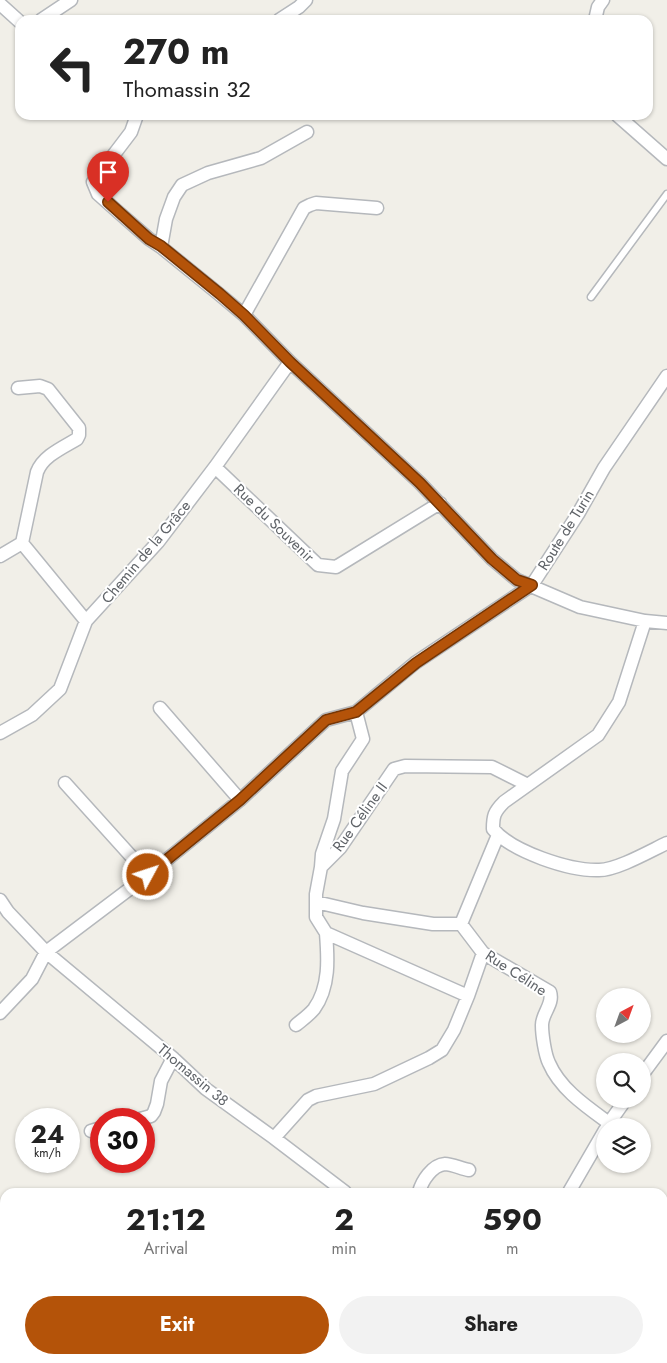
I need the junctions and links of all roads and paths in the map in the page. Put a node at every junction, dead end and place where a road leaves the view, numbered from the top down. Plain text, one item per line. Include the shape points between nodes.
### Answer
1 (71, 0) edge
2 (306, 0) edge
3 (603, 0) edge
4 (0, 4) edge
5 (48, 15) edge
6 (287, 15) edge
7 (596, 15) edge
8 (15, 18) edge
9 (135, 120) edge
10 (623, 120) edge
11 (307, 132) dead end
12 (667, 159) edge
13 (667, 194) edge
14 (377, 208) dead end
15 (161, 246) junction
16 (591, 298) dead end
17 (244, 315) junction
18 (290, 362) junction
19 (667, 376) edge
20 (18, 388) dead end
21 (216, 467) junction
22 (440, 503) junction
23 (22, 544) junction
24 (0, 556) edge
25 (532, 585) junction
26 (86, 621) junction
27 (645, 621) junction
28 (667, 622) edge
29 (160, 708) dead end
30 (356, 712) junction
31 (0, 733) edge
32 (65, 783) dead end
33 (528, 785) junction
34 (240, 800) junction
35 (498, 836) junction
36 (667, 843) edge
37 (321, 867) junction
38 (148, 875) junction
39 (0, 900) edge
40 (316, 902) junction
41 (461, 924) junction
42 (326, 933) junction
43 (46, 952) junction
44 (483, 953) junction
45 (468, 996) junction
46 (0, 1014) edge
47 (296, 1025) dead end
48 (667, 1040) edge
49 (173, 1058) junction
50 (651, 1062) edge
51 (155, 1109) edge
52 (598, 1118) edge
53 (274, 1138) junction
54 (596, 1146) edge
55 (469, 1170) dead end
56 (340, 1188) edge
57 (420, 1188) edge
58 (571, 1188) edge

1 - 5 street
2 - 6 street
3 - 7 street
4 - 8 street
9 - 15 street via 131,132 93,182 98,194
10 - 12 street
11 - 15 street via 261,158 208,173 182,185 166,219
13 - 16 lane
14 - 17 street via 316,203 304,208
15 - 17 street
17 - 18 street
18 - 21 street, Chemin de la Grâce
18 - 22 street
19 - 25 street, Route de Turin via 604,468
20 - 23 street via 40,386 48,389 79,428 77,439 40,465
21 - 22 street, Rue du Souvenir via 318,566 336,568
21 - 26 street, Chemin de la Grâce via 158,542
22 - 25 street via 492,559 517,580
23 - 24 street
23 - 26 street
25 - 27 street via 580,607
25 - 30 street, Route de Turin via 416,663
26 - 31 street, Chemin de la Grâce via 60,689 32,715
27 - 28 street
27 - 33 street via 619,702 598,735
29 - 34 street
30 - 34 street, Route de Turin via 326,720
30 - 37 street via 363,739 342,771
32 - 38 street
33 - 35 street via 496,810 493,829
33 - 37 street, Rue Céline II via 492,767 405,766 394,769 340,848
34 - 38 street, Route de Turin
35 - 36 street via 518,848 564,866 600,871
35 - 41 street
37 - 40 street
38 - 43 street, Route de Turin
39 - 43 street, Thomassin 38
40 - 41 street via 433,924
40 - 42 street via 316,917
41 - 44 street, Rue Céline
42 - 45 street
42 - 47 street via 328,963 320,997
43 - 46 street, Route de Turin via 32,978
43 - 49 street, Thomassin 38
44 - 45 street
44 - 52 street, Rue Céline via 550,992 552,998 542,1023 548,1062 560,1082
45 - 53 street via 442,1050 374,1084 308,1100
48 - 50 street
49 - 51 street via 161,1081
49 - 53 street, Thomassin 38 via 206,1089
53 - 56 street, Thomassin 38
54 - 58 street
55 - 57 street via 446,1164 439,1166 432,1170

